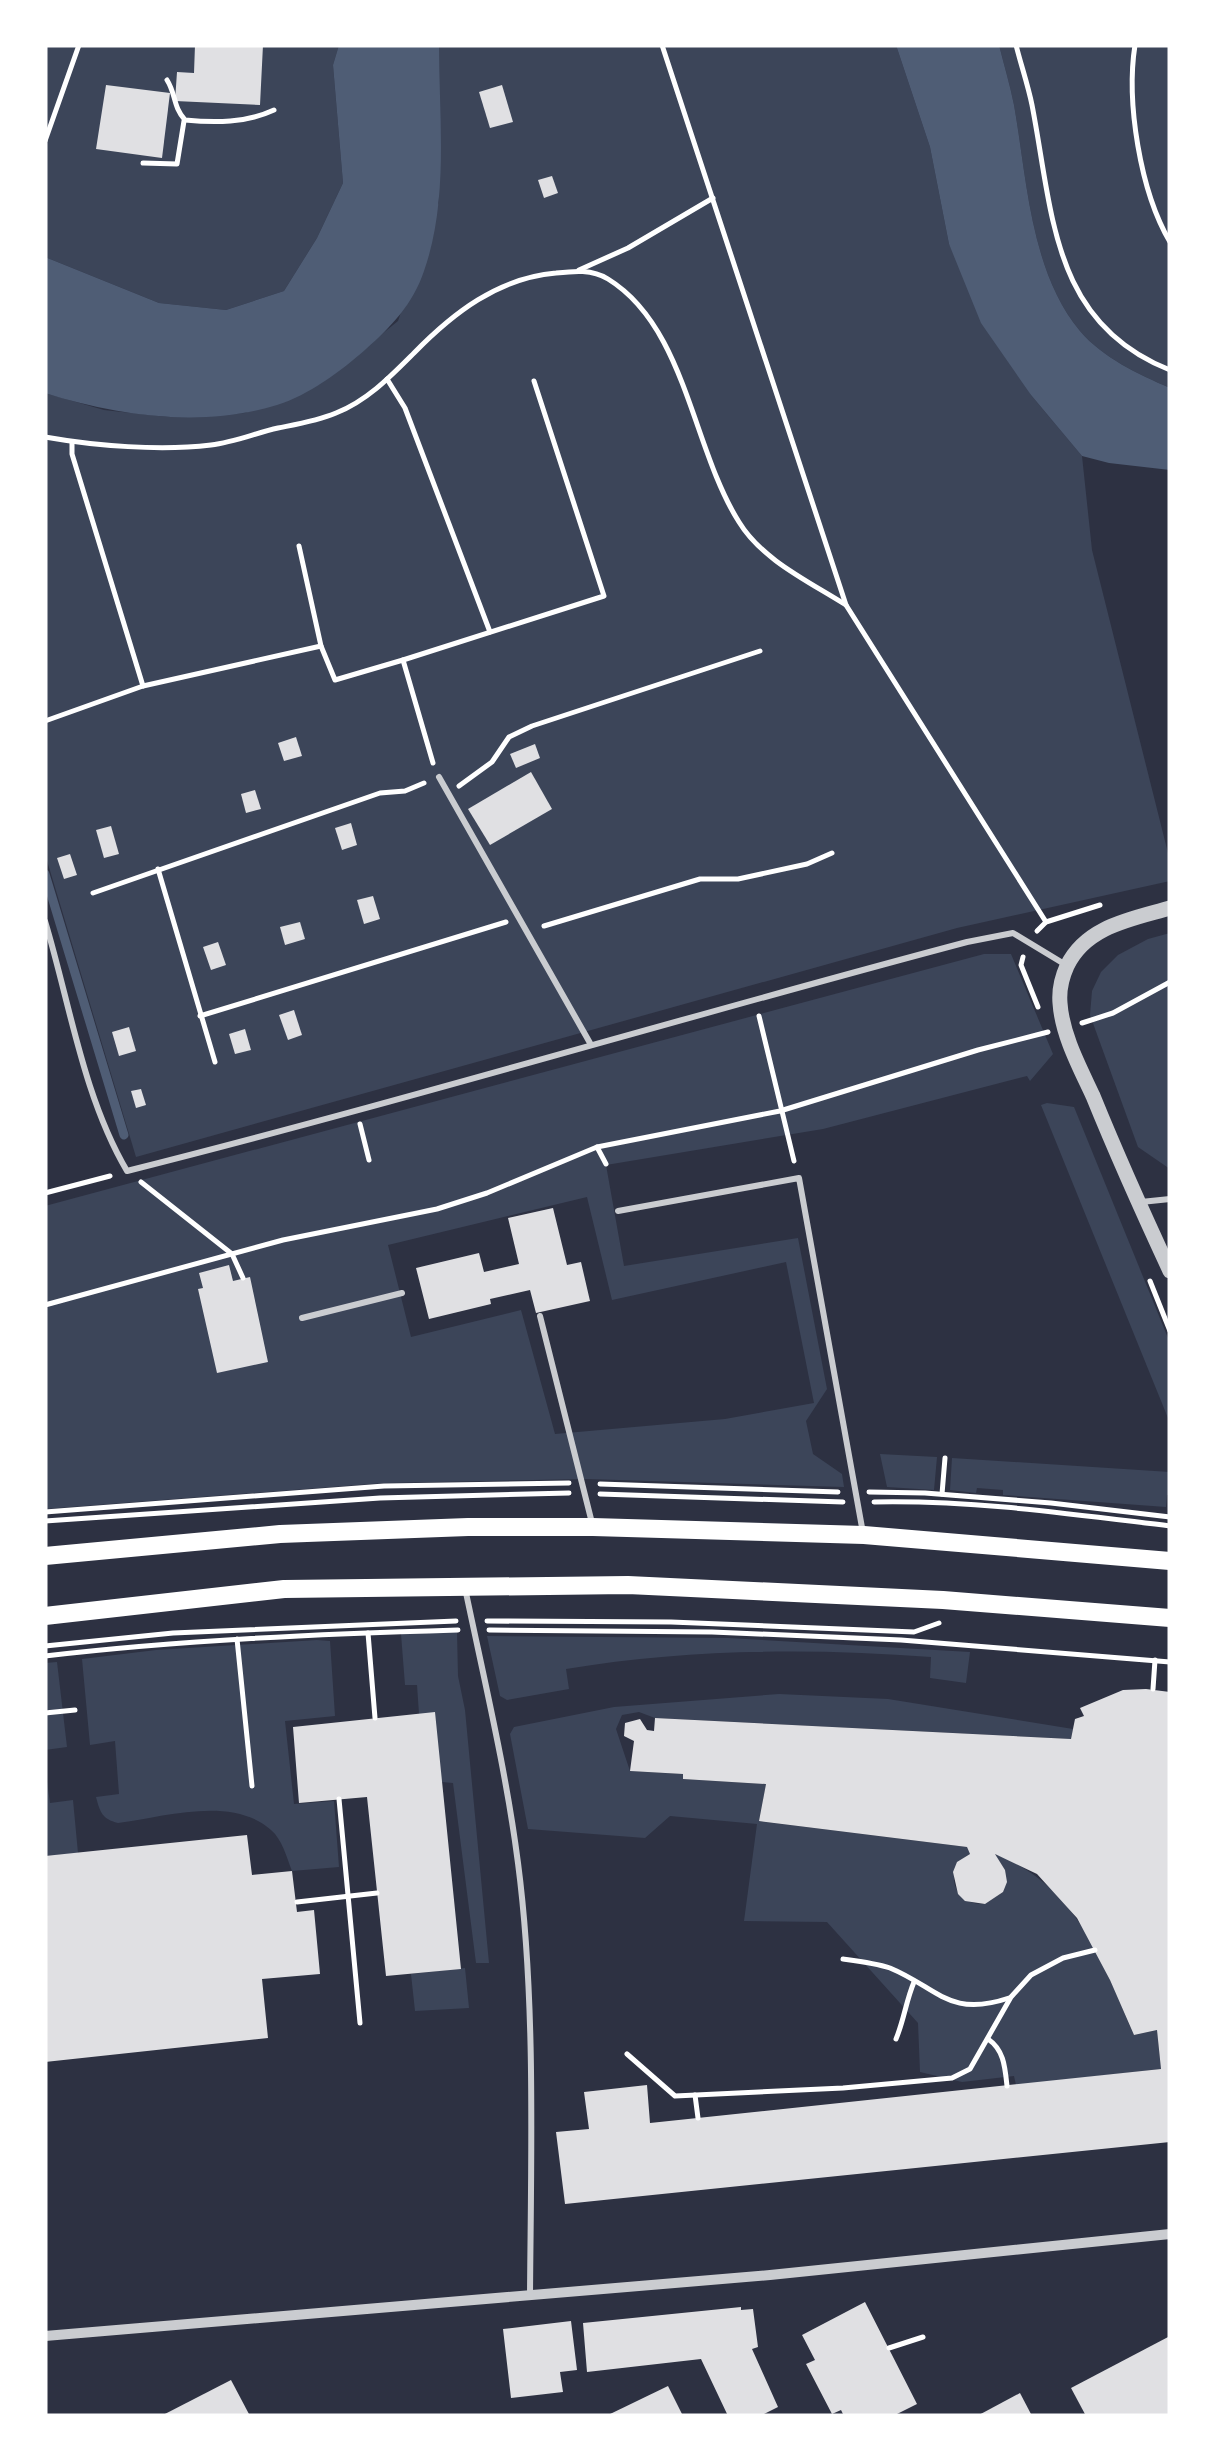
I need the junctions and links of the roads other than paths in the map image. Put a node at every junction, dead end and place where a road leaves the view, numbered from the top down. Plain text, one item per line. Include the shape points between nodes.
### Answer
1 (439, 776) road end
2 (1170, 908) edge
3 (45, 921) edge
4 (1067, 966) junction
5 (590, 1044) junction
6 (1170, 1200) edge
7 (1137, 1202) junction
8 (618, 1211) dead end
9 (1170, 1271) edge
10 (402, 1293) dead end
11 (540, 1316) dead end
12 (302, 1318) dead end
13 (593, 1527) junction
14 (864, 1536) junction
15 (45, 1556) edge
16 (1170, 1562) edge
17 (464, 1585) junction
18 (45, 1616) edge
19 (1170, 1618) edge
20 (1170, 2234) edge
21 (530, 2296) junction
22 (45, 2336) edge

1 - 5 lane
2 - 4 street via 1110,926
3 - 5 lane via 90,1082 127,1171
4 - 5 lane via 1013,934
4 - 7 street via 1060,1004 1065,1028
6 - 7 lane
7 - 9 street
8 - 14 lane via 798,1178
10 - 12 lane
11 - 13 lane
13 - 14 main road
13 - 15 main road via 280,1534
14 - 16 main road
17 - 18 main road via 284,1590
17 - 19 main road via 687,1588
17 - 21 lane via 518,1865 526,1957
20 - 21 street
21 - 22 street

